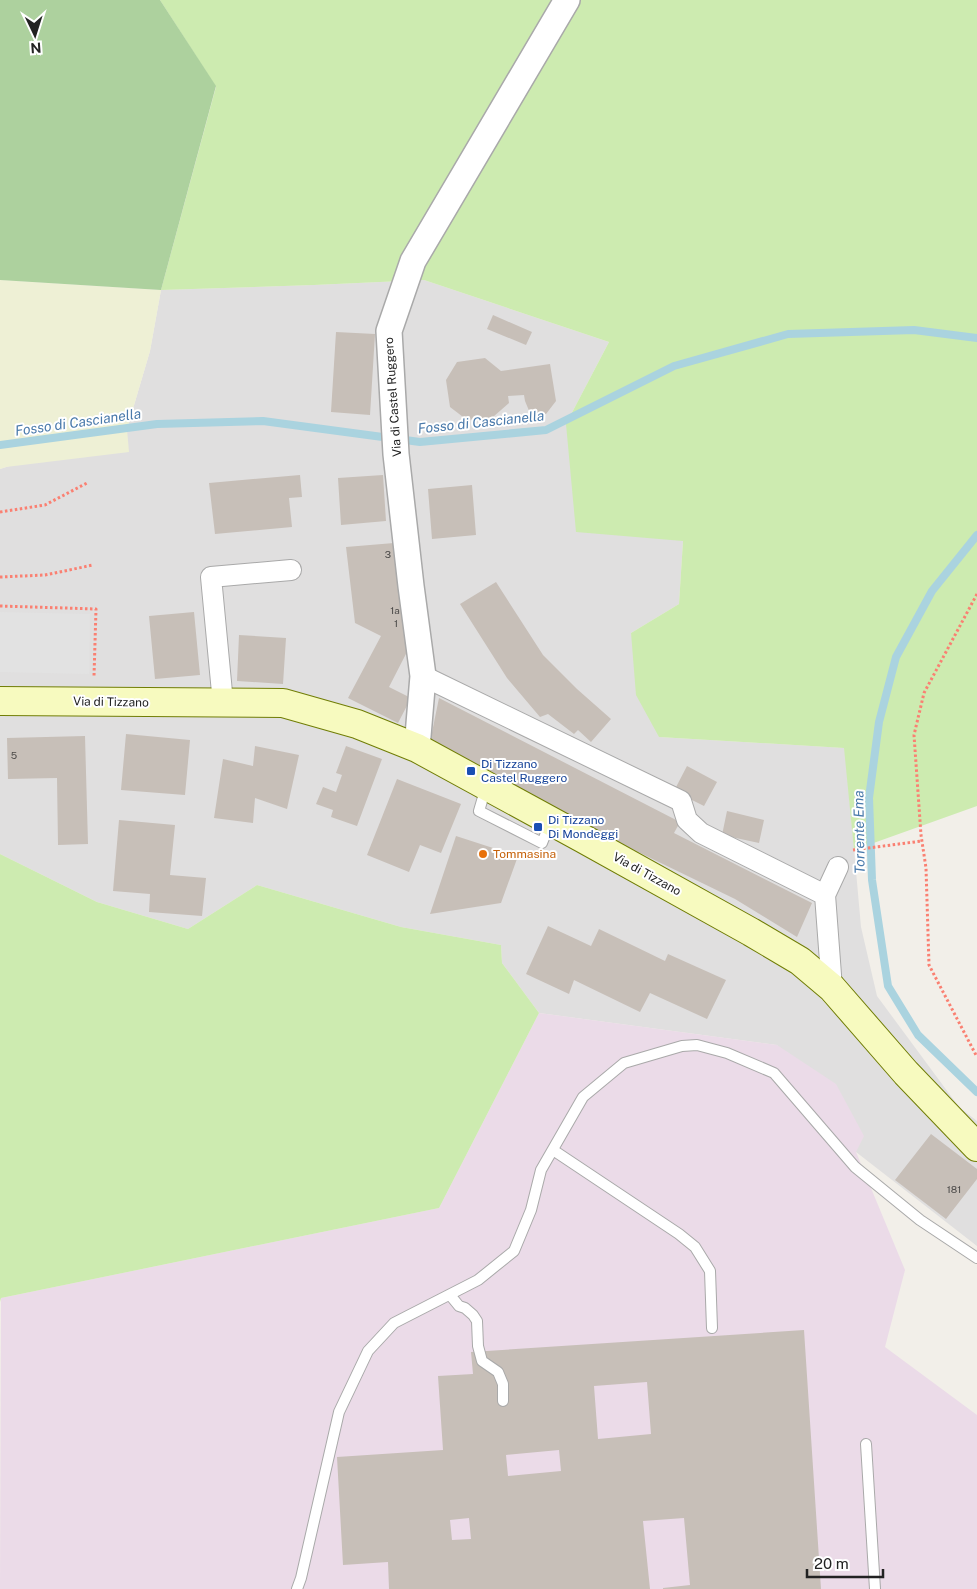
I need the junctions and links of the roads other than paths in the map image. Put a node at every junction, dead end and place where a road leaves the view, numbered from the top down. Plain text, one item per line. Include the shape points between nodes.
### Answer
1 (567, 0) edge
2 (291, 570) dead end
3 (423, 676) junction
4 (0, 701) edge
5 (223, 703) junction
6 (417, 748) junction
7 (838, 867) road end
8 (824, 895) junction
9 (832, 988) junction
10 (977, 1147) edge
11 (553, 1150) junction
12 (977, 1258) edge
13 (450, 1296) junction
14 (712, 1328) dead end
15 (503, 1401) dead end
16 (866, 1444) dead end
17 (296, 1589) edge
18 (875, 1589) edge

1 - 3 street, Via di Castel Ruggero via 414,261 388,331 396,454
2 - 5 street via 211,577
3 - 6 street, Via di Castel Ruggero
3 - 8 street via 681,801 687,820 701,833
4 - 5 main road, Via di Tizzano
5 - 6 main road, Via di Tizzano via 283,703 357,724
6 - 9 main road, Via di Tizzano via 751,932 800,961
7 - 8 street
8 - 9 street
9 - 10 main road, Via di Tizzano via 906,1073
11 - 12 lane via 583,1097 624,1063 696,1045 727,1053 774,1073 855,1168 920,1220
11 - 13 lane via 541,1170 531,1210 514,1251 478,1280
11 - 14 lane via 695,1246 710,1271
13 - 15 lane via 477,1321 482,1361 498,1372 503,1384
13 - 17 lane via 394,1323 368,1351 339,1412
16 - 18 lane

